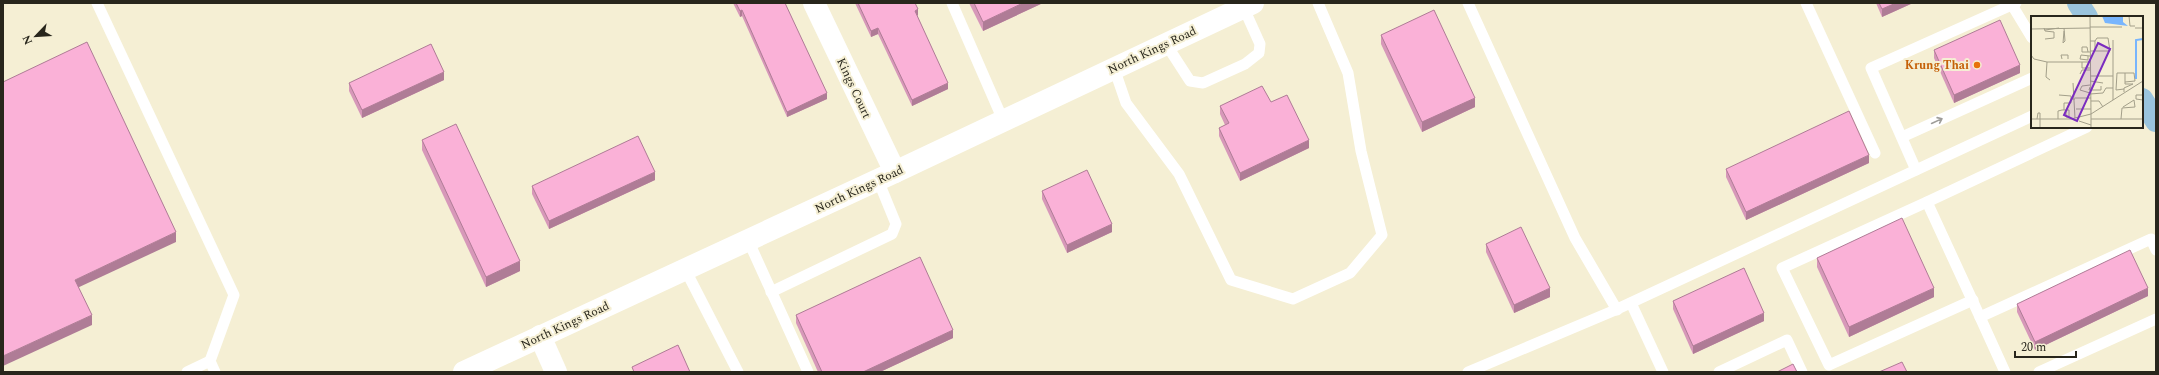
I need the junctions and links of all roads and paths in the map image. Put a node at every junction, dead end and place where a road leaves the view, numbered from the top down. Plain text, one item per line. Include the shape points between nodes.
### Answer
1 (97, 3) edge
2 (814, 3) edge
3 (952, 3) edge
4 (1318, 3) edge
5 (1468, 3) edge
6 (1806, 3) edge
7 (2078, 3) edge
8 (1246, 4) edge
9 (2014, 4) edge
10 (2086, 16) edge
11 (2031, 36) edge
12 (1166, 44) junction
13 (1114, 68) junction
14 (2031, 78) edge
15 (2143, 102) edge
16 (2031, 116) edge
17 (1004, 120) junction
18 (2156, 121) edge
19 (2085, 128) edge
20 (1902, 137) junction
21 (1875, 153) dead end
22 (1916, 170) junction
23 (886, 176) junction
24 (1927, 202) junction
25 (748, 240) junction
26 (2156, 250) edge
27 (685, 269) junction
28 (771, 292) junction
29 (1973, 300) junction
30 (1631, 303) junction
31 (1617, 310) junction
32 (1980, 317) junction
33 (2156, 319) edge
34 (540, 336) junction
35 (210, 361) junction
36 (187, 372) edge
37 (215, 372) edge
38 (464, 372) edge
39 (556, 372) edge
40 (738, 372) edge
41 (808, 372) edge
42 (1468, 372) edge
43 (1663, 372) edge
44 (1718, 372) edge
45 (1802, 372) edge
46 (2005, 372) edge
47 (2039, 372) edge

1 - 35 lane via 234,295
2 - 23 street, Kings Court
3 - 17 lane
4 - 13 lane via 1348,73 1361,151 1382,235 1350,273 1294,299 1231,280 1179,174 1126,103
5 - 31 lane via 1575,238
6 - 21 lane
7 - 10 main road
8 - 12 street, North Kings Road
8 - 12 lane via 1260,44 1259,53 1245,64 1203,83 1190,82
9 - 11 lane
9 - 20 lane via 1871,68
12 - 13 street, North Kings Road
13 - 17 street, North Kings Road
20 -> 14 lane
15 - 18 main road
16 - 22 lane
17 - 23 street, North Kings Road
19 - 24 lane
20 - 22 lane
22 - 30 lane
23 - 25 street, North Kings Road
23 - 28 lane via 896,224 892,234
24 - 29 lane
24 - 29 lane via 1782,268 1829,365
25 - 27 street, North Kings Road
25 - 28 lane
26 - 32 lane via 2151,239
27 - 34 street, North Kings Road
27 - 40 lane
28 - 41 lane
29 - 32 lane
30 - 31 lane
30 - 43 lane
31 - 42 lane
32 - 46 lane
33 - 47 lane
34 - 38 street, North Kings Road
34 - 39 street
35 - 36 lane
35 - 37 lane
44 - 45 lane via 1787,340

